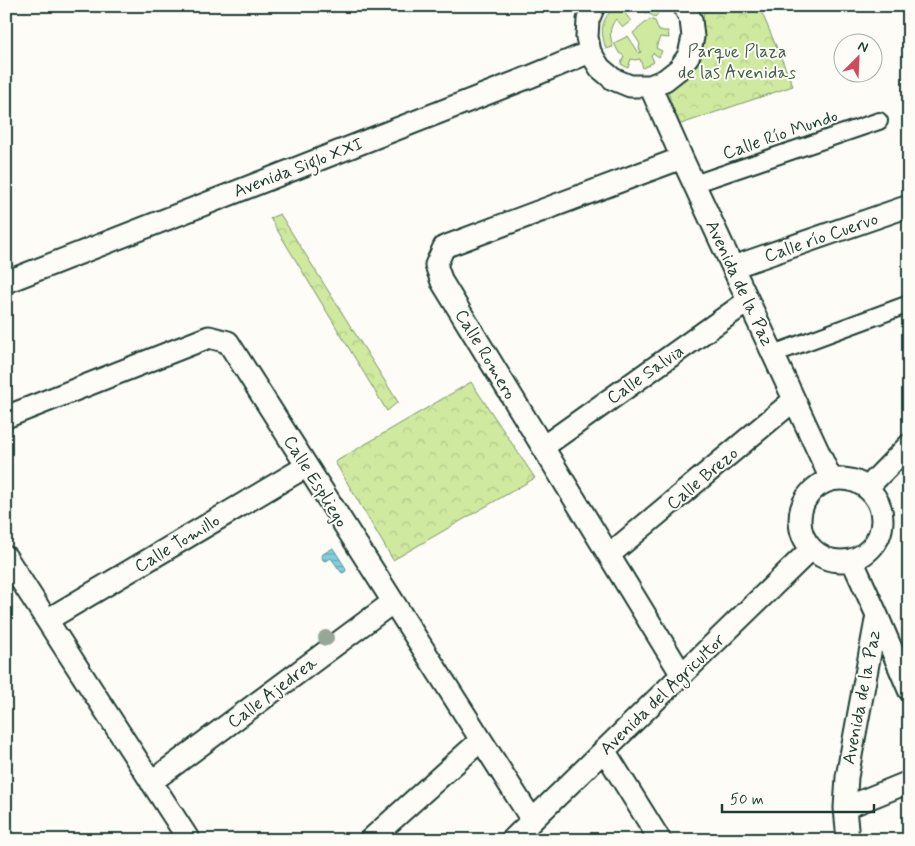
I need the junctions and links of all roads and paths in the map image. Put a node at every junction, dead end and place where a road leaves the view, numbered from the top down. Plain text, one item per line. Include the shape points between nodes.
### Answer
1 (594, 6) edge
2 (688, 7) edge
3 (590, 52) junction
4 (650, 86) junction
5 (879, 121) dead end
6 (682, 158) junction
7 (694, 184) junction
8 (909, 206) edge
9 (733, 267) junction
10 (6, 282) edge
11 (748, 301) junction
12 (909, 304) edge
13 (773, 354) junction
14 (794, 400) junction
15 (6, 417) edge
16 (909, 445) edge
17 (543, 447) junction
18 (307, 466) junction
19 (831, 479) junction
20 (867, 488) junction
21 (811, 549) junction
22 (609, 555) junction
23 (852, 560) junction
24 (7, 561) edge
25 (393, 602) junction
26 (877, 615) junction
27 (47, 620) junction
28 (682, 675) junction
29 (909, 690) edge
30 (481, 740) junction
31 (604, 750) junction
32 (151, 782) junction
33 (909, 782) edge
34 (845, 808) junction
35 (532, 820) junction
36 (189, 840) edge
37 (370, 840) edge
38 (512, 840) edge
39 (660, 840) edge
40 (848, 840) edge

1 - 3 street via 588,20
2 - 4 street via 693,37 689,54 679,69
3 - 4 street via 600,68 614,79 630,86
3 - 10 street, Avenida Siglo XXI
4 - 6 street, Avenida de la Paz
5 - 7 street, Calle Río Mundo
6 - 7 street, Avenida de la Paz
6 - 17 street, Calle Romero via 444,247 436,265 442,282
7 - 9 street, Avenida de la Paz
8 - 9 street, Calle río Cuervo
9 - 11 street, Avenida de la Paz
11 - 13 street, Avenida de la Paz
11 - 17 street, Calle Salvia
12 - 13 street
13 - 14 street, Avenida de la Paz
14 - 19 street, Avenida de la Paz
14 - 22 street, Calle Brezo
15 - 18 street, Calle Espliego via 209,337 228,342
16 - 20 street
17 - 22 street, Calle Romero
18 - 25 street, Calle Espliego
18 - 27 street, Calle Tomillo
19 - 20 street via 856,481
19 - 21 street via 810,492 799,514 804,539
20 - 23 street via 881,509 880,535 874,546
21 - 23 street via 830,560
21 - 28 street, Avenida del Agricultor
22 - 28 street, Calle Romero
23 - 26 street, Avenida de la Paz
24 - 27 street
25 - 30 street, Calle Espliego
25 - 32 street, Calle Ajedrea
26 - 29 street
26 - 34 street, Avenida de la Paz via 846,777
27 - 32 street
28 - 31 street, Avenida del Agricultor
30 - 35 street, Calle Espliego
30 - 37 street
31 - 35 street, Avenida del Agricultor
31 - 39 street
32 - 36 street
33 - 34 street
34 - 40 street, Avenida de la Paz
35 - 38 street, Avenida del Agricultor

